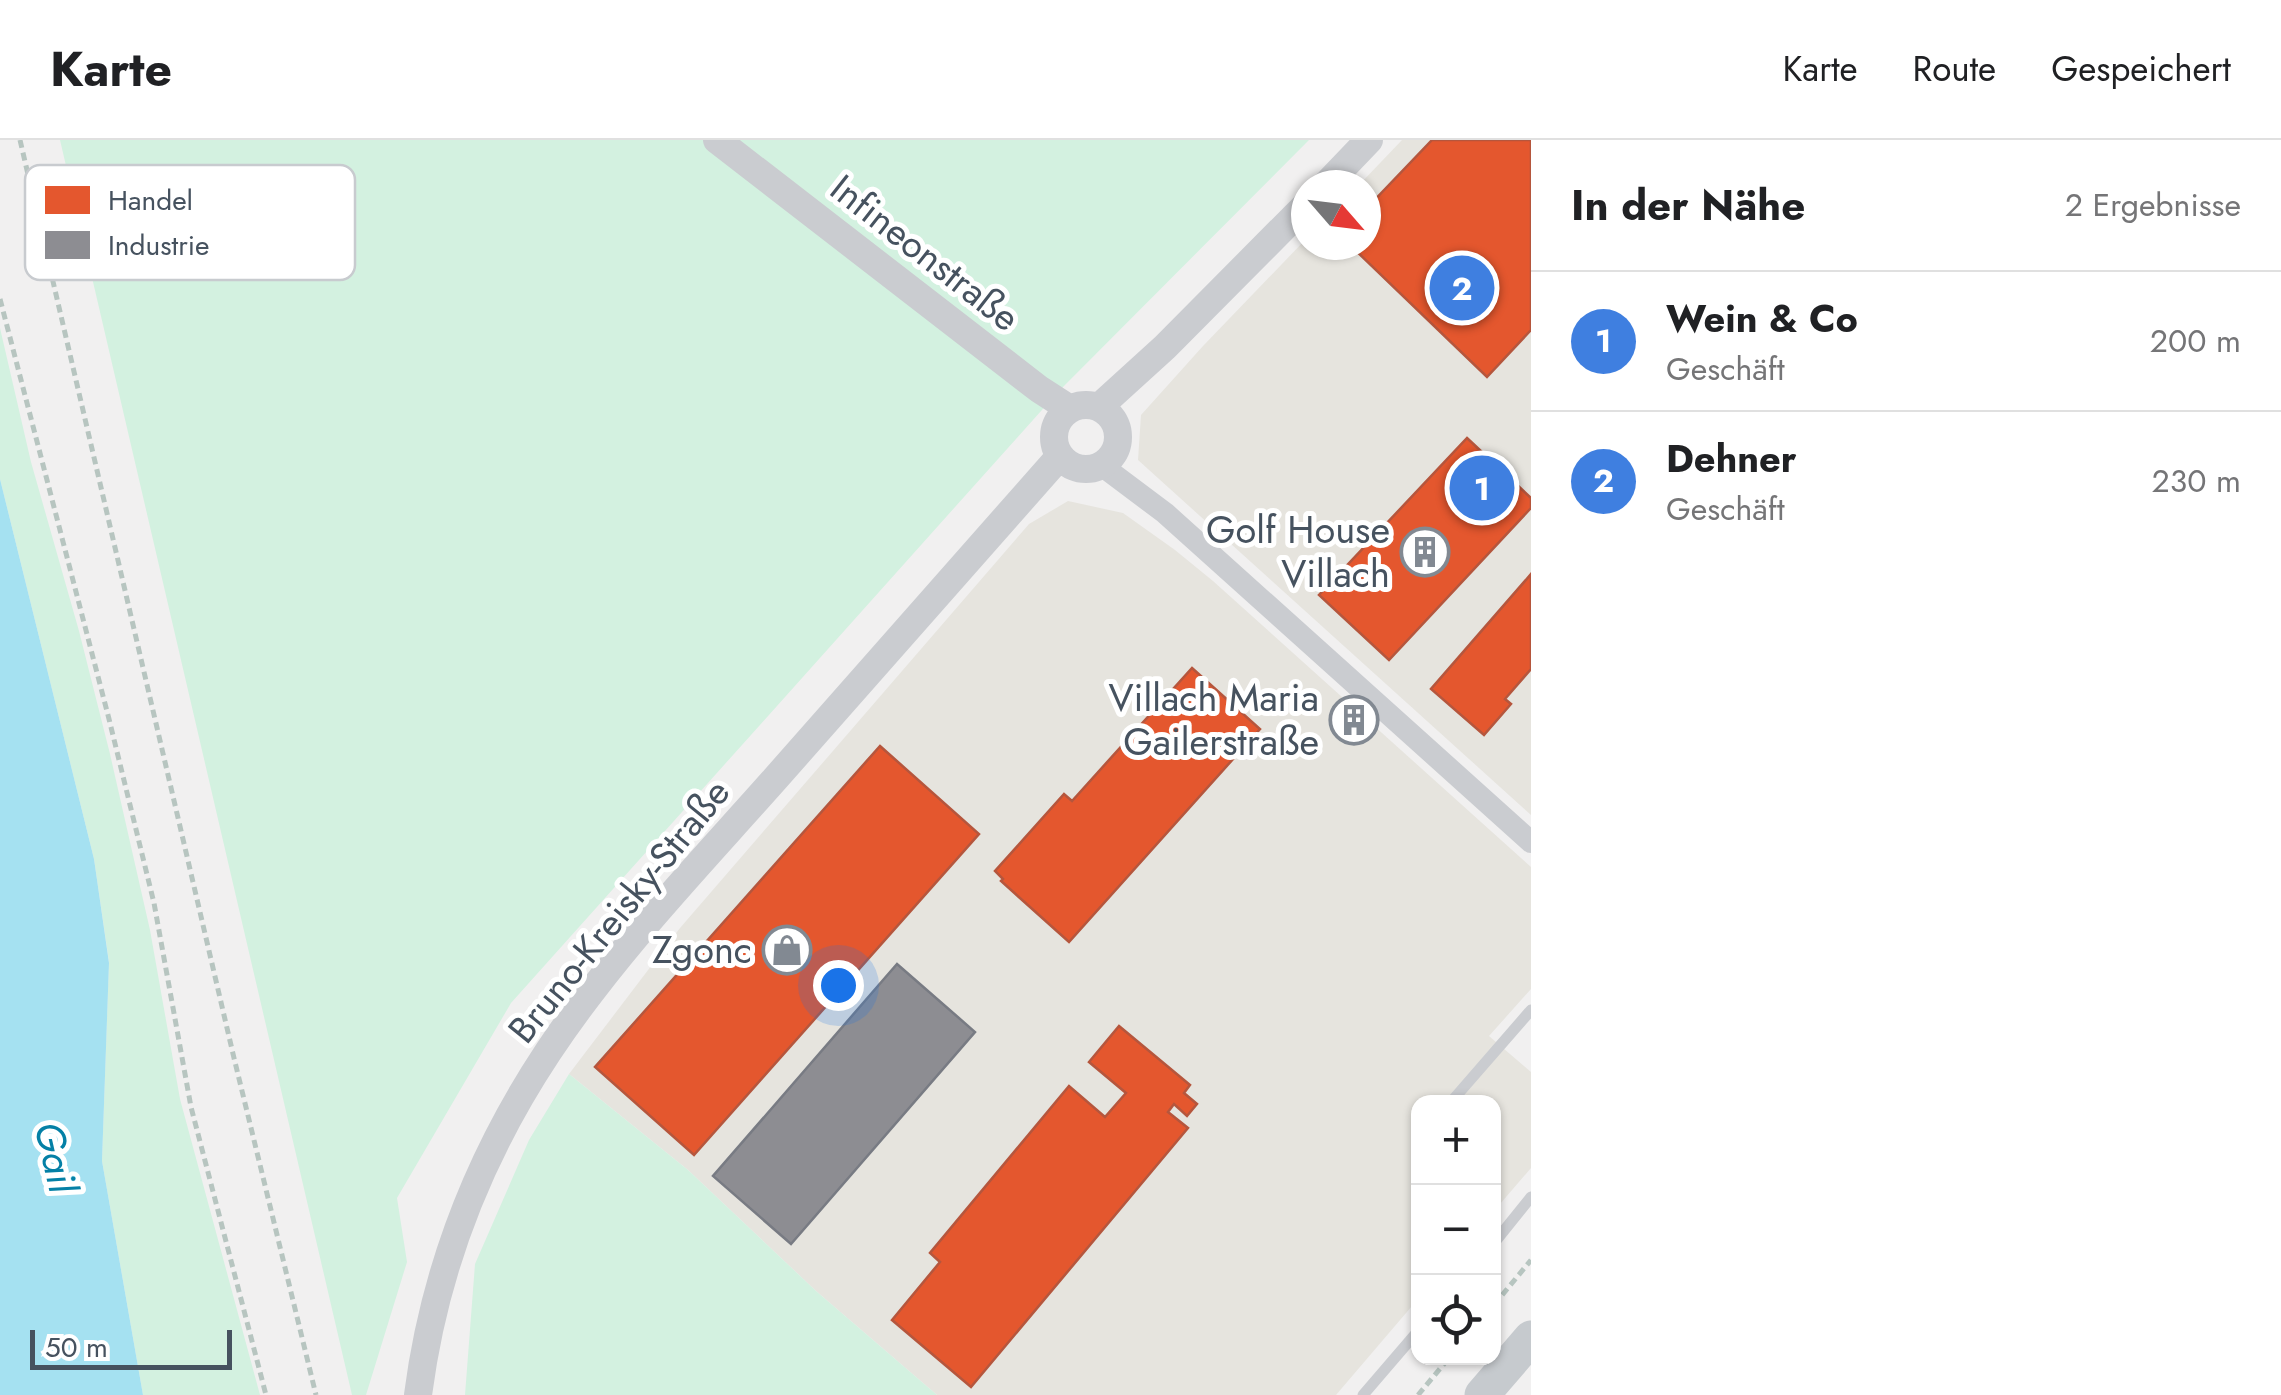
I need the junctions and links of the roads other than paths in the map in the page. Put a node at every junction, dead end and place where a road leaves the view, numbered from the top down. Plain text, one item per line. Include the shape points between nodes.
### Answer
1 (717, 140) edge
2 (1369, 140) edge
3 (1340, 170) edge
4 (1291, 220) edge
5 (1106, 412) junction
6 (1064, 415) junction
7 (1107, 460) junction
8 (1066, 461) junction
9 (1531, 842) edge
10 (1531, 1010) edge
11 (1457, 1095) edge
12 (1531, 1197) edge
13 (1501, 1234) edge
14 (1531, 1338) edge
15 (1411, 1339) edge
16 (418, 1395) edge
17 (1363, 1395) edge
18 (1482, 1395) edge

1 - 6 street, Infineonstraße
2 - 3 street
4 - 5 street
5 - 6 street via 1079,405
5 - 7 street via 1118,430
6 - 8 street via 1054,433
7 - 8 street via 1081,468
7 - 9 street
8 - 16 street, Bruno-Kreisky-Straße via 989,536 629,946 548,1051 512,1110 456,1232
10 - 11 lane
12 - 13 lane
14 - 18 main road
15 - 17 lane

